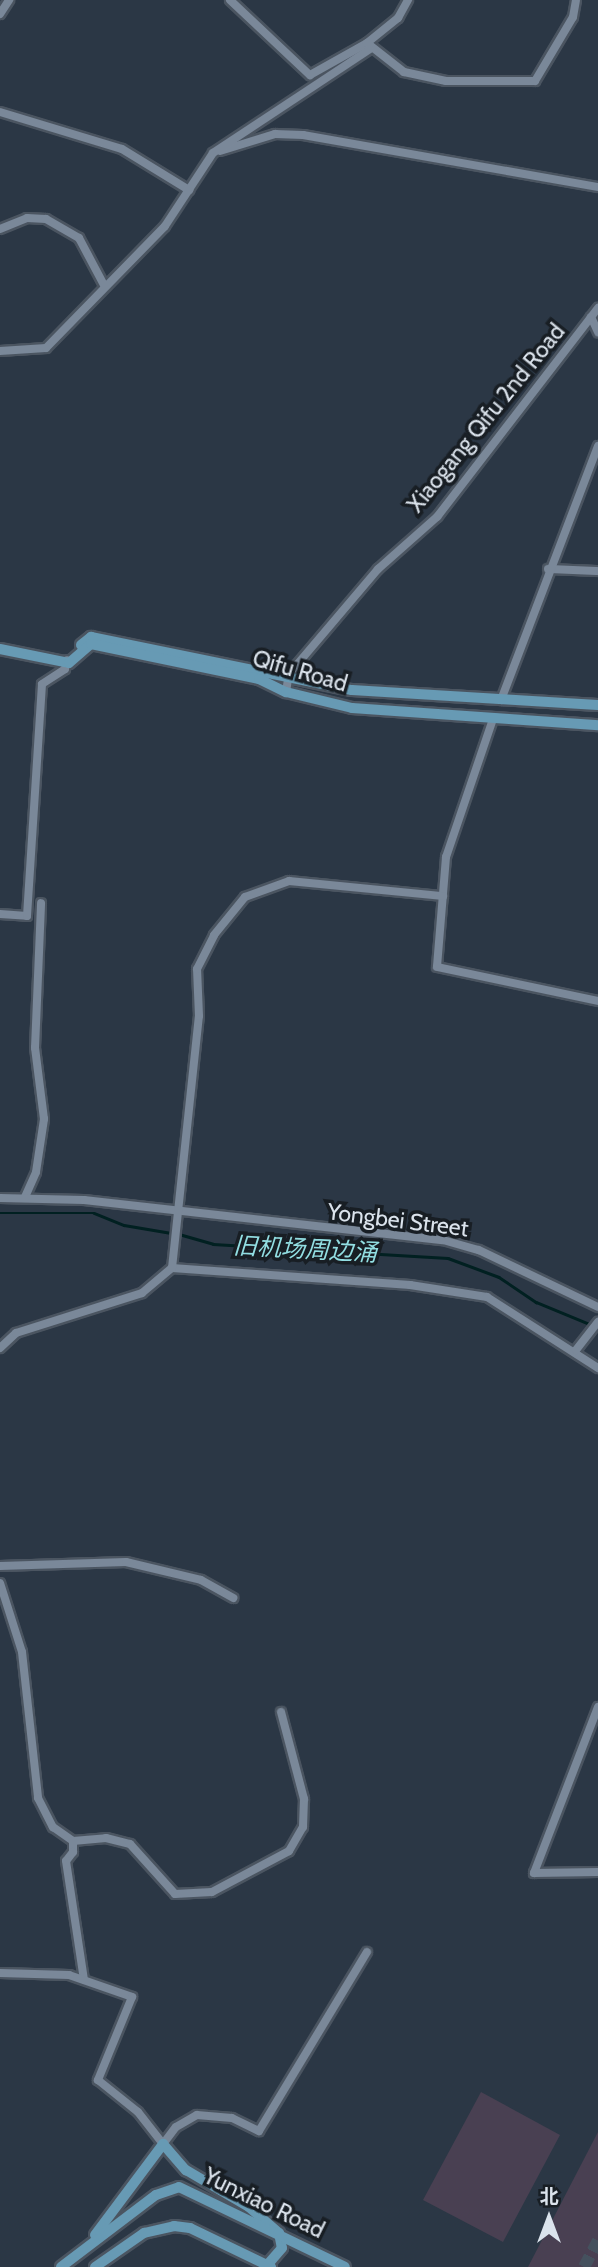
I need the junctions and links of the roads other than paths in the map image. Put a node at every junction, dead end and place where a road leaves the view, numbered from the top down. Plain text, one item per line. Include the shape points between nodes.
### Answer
1 (9, 0) edge
2 (230, 0) edge
3 (408, 0) edge
4 (576, 0) edge
5 (0, 14) edge
6 (368, 46) junction
7 (0, 112) edge
8 (213, 153) junction
9 (598, 187) edge
10 (189, 190) junction
11 (0, 229) edge
12 (105, 287) junction
13 (598, 308) edge
14 (591, 317) junction
15 (598, 332) edge
16 (0, 351) edge
17 (598, 446) edge
18 (548, 569) junction
19 (598, 571) edge
20 (0, 647) edge
21 (67, 660) junction
22 (289, 674) junction
23 (286, 692) junction
24 (385, 692) junction
25 (500, 700) junction
26 (598, 705) edge
27 (383, 713) junction
28 (494, 719) junction
29 (598, 725) edge
30 (443, 896) junction
31 (41, 903) dead end
32 (0, 914) edge
33 (598, 1000) edge
34 (0, 1198) edge
35 (25, 1198) junction
36 (180, 1210) junction
37 (172, 1268) junction
38 (598, 1307) edge
39 (598, 1322) edge
40 (3, 1338) edge
41 (0, 1348) edge
42 (576, 1350) junction
43 (598, 1368) edge
44 (0, 1566) edge
45 (0, 1583) edge
46 (233, 1598) dead end
47 (598, 1707) edge
48 (281, 1713) dead end
49 (73, 1841) junction
50 (598, 1872) edge
51 (367, 1952) dead end
52 (0, 1973) edge
53 (84, 1980) junction
54 (163, 2144) junction
55 (279, 2233) junction
56 (86, 2247) junction
57 (269, 2266) edge
58 (61, 2267) edge
59 (95, 2267) edge
60 (345, 2267) edge

1 - 5 street
2 - 6 street via 310,75
3 - 6 street via 398,18
4 - 6 street via 573,17 535,81 446,82 404,72
6 - 8 street
7 - 10 street via 122,149
8 - 9 street via 275,134 303,135
8 - 10 street
10 - 12 street via 165,226
11 - 12 street via 27,218 46,219 79,238
12 - 16 street via 46,348
13 - 14 street, Xiaogang Qifu 2nd Road
14 - 15 street
14 - 22 street, Xiaogang Qifu 2nd Road via 437,517 378,569
17 - 18 street
18 - 19 street
18 - 25 street
20 - 21 main road
21 - 22 main road, Qifu Road via 91,636
21 - 23 main road, Qifu Road via 91,644 259,679
21 - 32 street via 42,684 27,916
22 - 23 street
22 - 24 main road, Qifu Road via 352,690
23 - 27 main road, Qifu Road
24 - 25 main road, Qifu Road
24 - 27 main road
25 - 26 main road, Qifu Road
27 - 28 main road, Qifu Road
28 - 29 main road, Qifu Road
28 - 30 street via 446,857
30 - 33 street via 437,967
30 - 36 street via 289,881 244,897 214,935 197,969 199,1016
31 - 35 street via 35,1048 44,1119 36,1172
34 - 35 street, Yongbei Street
35 - 36 street, Yongbei Street
36 - 37 street
36 - 38 street, Yongbei Street via 455,1243
37 - 40 street via 142,1293
37 - 42 street via 410,1285 486,1297
39 - 42 street
40 - 41 street
42 - 43 street
44 - 46 street via 126,1562 201,1580
45 - 49 street via 22,1652 38,1798 53,1827
47 - 50 street via 534,1873
48 - 49 street via 304,1799 303,1827 289,1851 212,1892 175,1895 130,1844 106,1838
49 - 53 street via 74,1852 66,1861
51 - 54 street via 259,2131 232,2118 197,2115 176,2127
52 - 53 street via 24,1970
53 - 54 street via 132,1997 98,2080 138,2112
54 - 55 main road via 186,2170 256,2211
54 - 56 main road
55 - 56 main road, Yunxiao Road via 179,2187 156,2195
55 - 57 main road via 282,2248
55 - 60 main road, Yunxiao Road
56 - 58 main road, Yunxiao Road
57 - 59 main road via 190,2228 174,2226 144,2233

